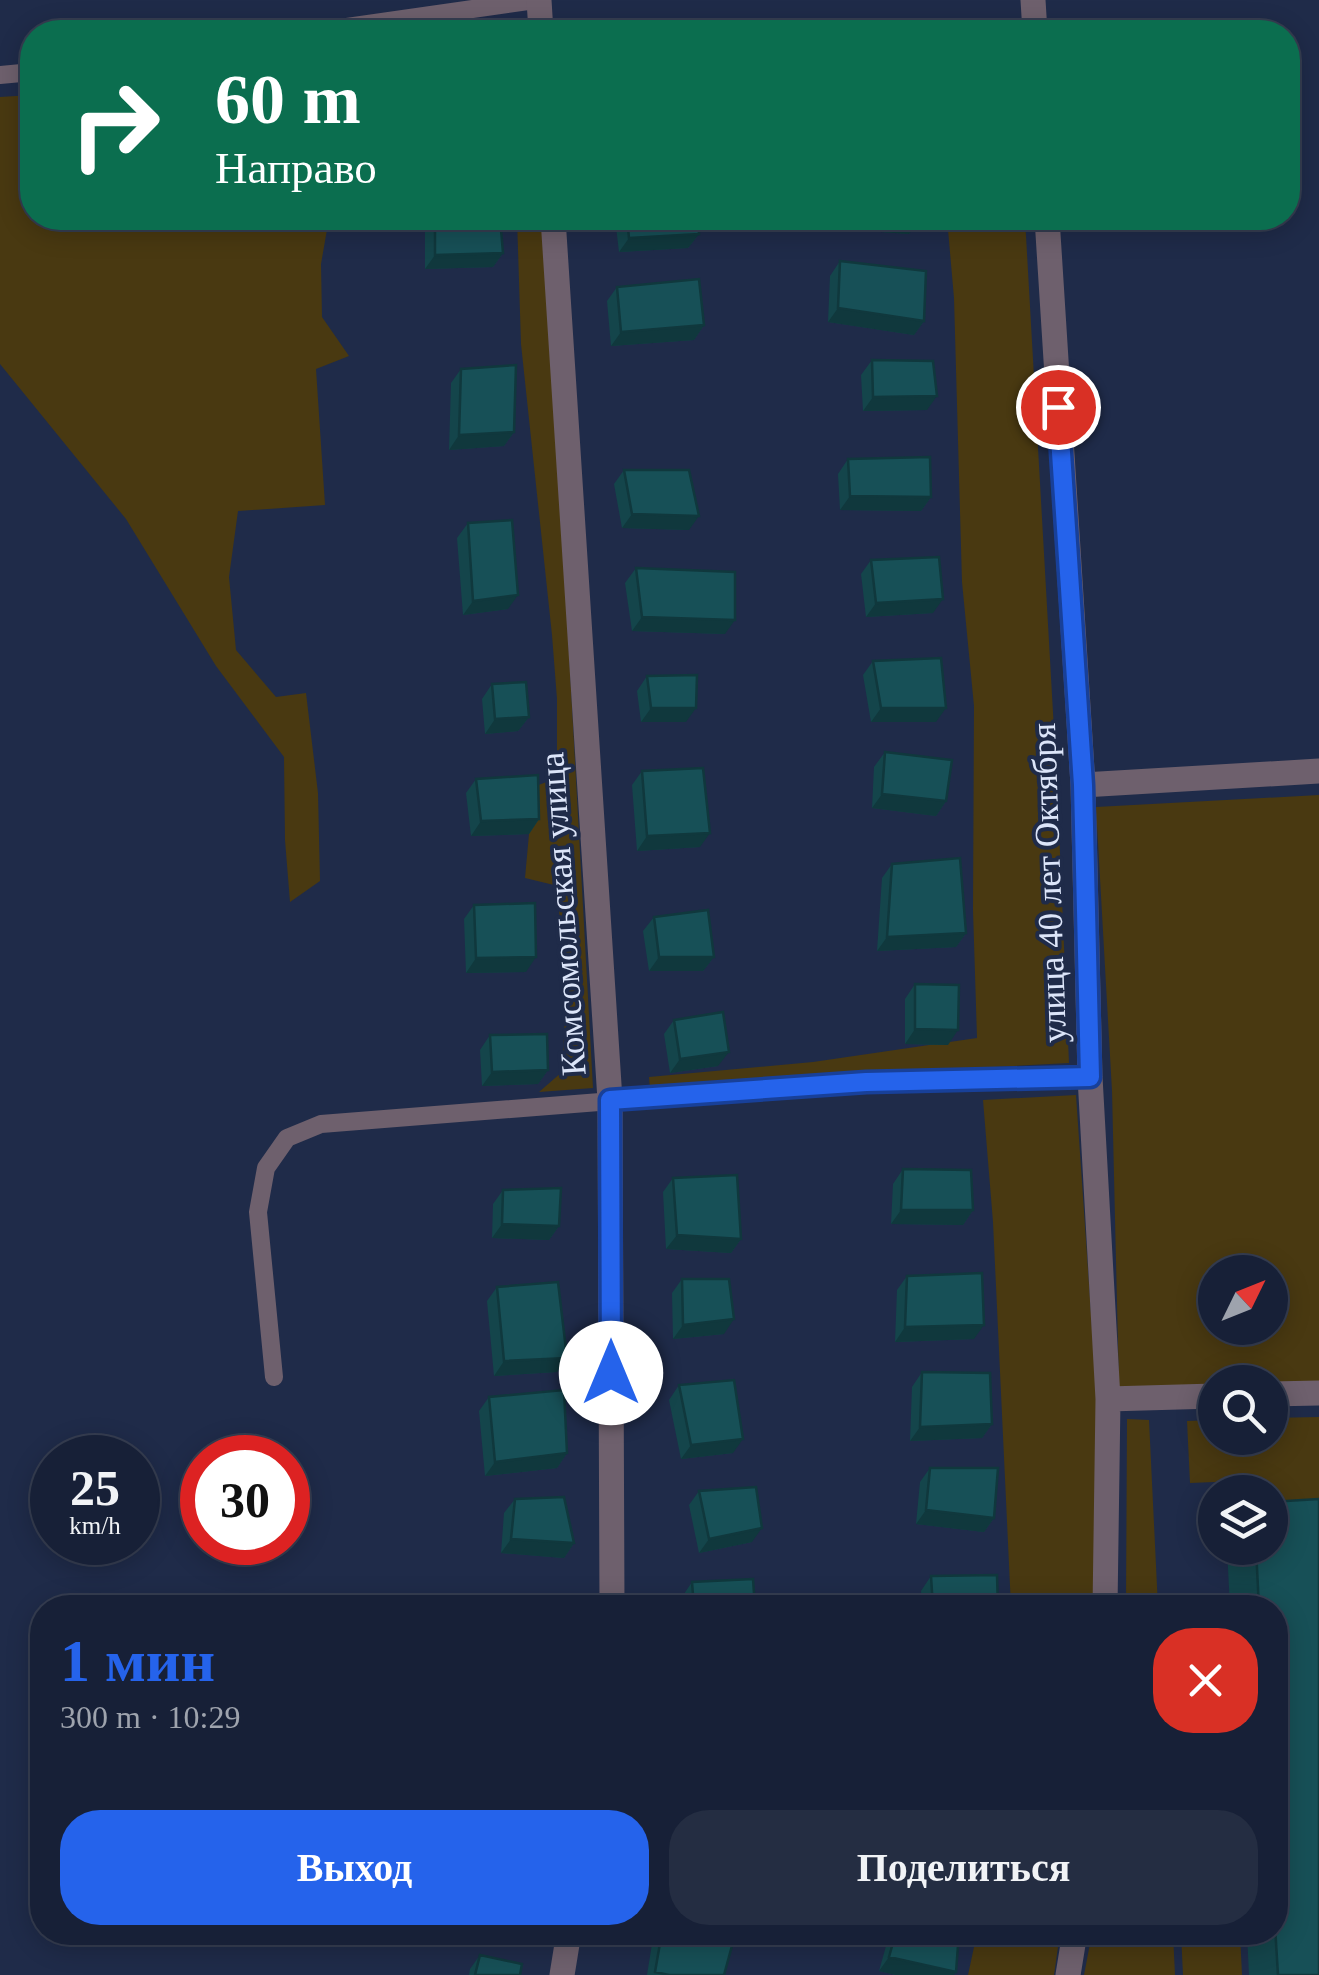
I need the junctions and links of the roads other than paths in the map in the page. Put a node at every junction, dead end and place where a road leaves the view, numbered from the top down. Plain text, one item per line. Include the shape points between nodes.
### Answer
1 (537, 0) edge
2 (396, 20) edge
3 (554, 230) edge
4 (1047, 230) edge
5 (1319, 772) edge
6 (1083, 785) junction
7 (1090, 1077) junction
8 (610, 1100) junction
9 (274, 1377) dead end
10 (1319, 1393) edge
11 (1288, 1394) edge
12 (1198, 1396) edge
13 (1108, 1399) junction
14 (612, 1595) edge
15 (1105, 1595) edge
16 (567, 1945) edge
17 (1073, 1945) edge
18 (562, 1975) edge
19 (1068, 1975) edge

1 - 2 lane
3 - 8 street, Комсомольская улица
4 - 6 street, улица 40 лет Октября
5 - 6 street
6 - 7 street, улица 40 лет Октября
7 - 8 lane via 866,1082
7 - 13 street, улица 40 лет Октября
8 - 9 lane via 321,1124 287,1138 266,1168 258,1212
8 - 14 street, Комсомольская улица
10 - 11 street
12 - 13 street
13 - 15 street, улица 40 лет Октября
16 - 18 street
17 - 19 street

